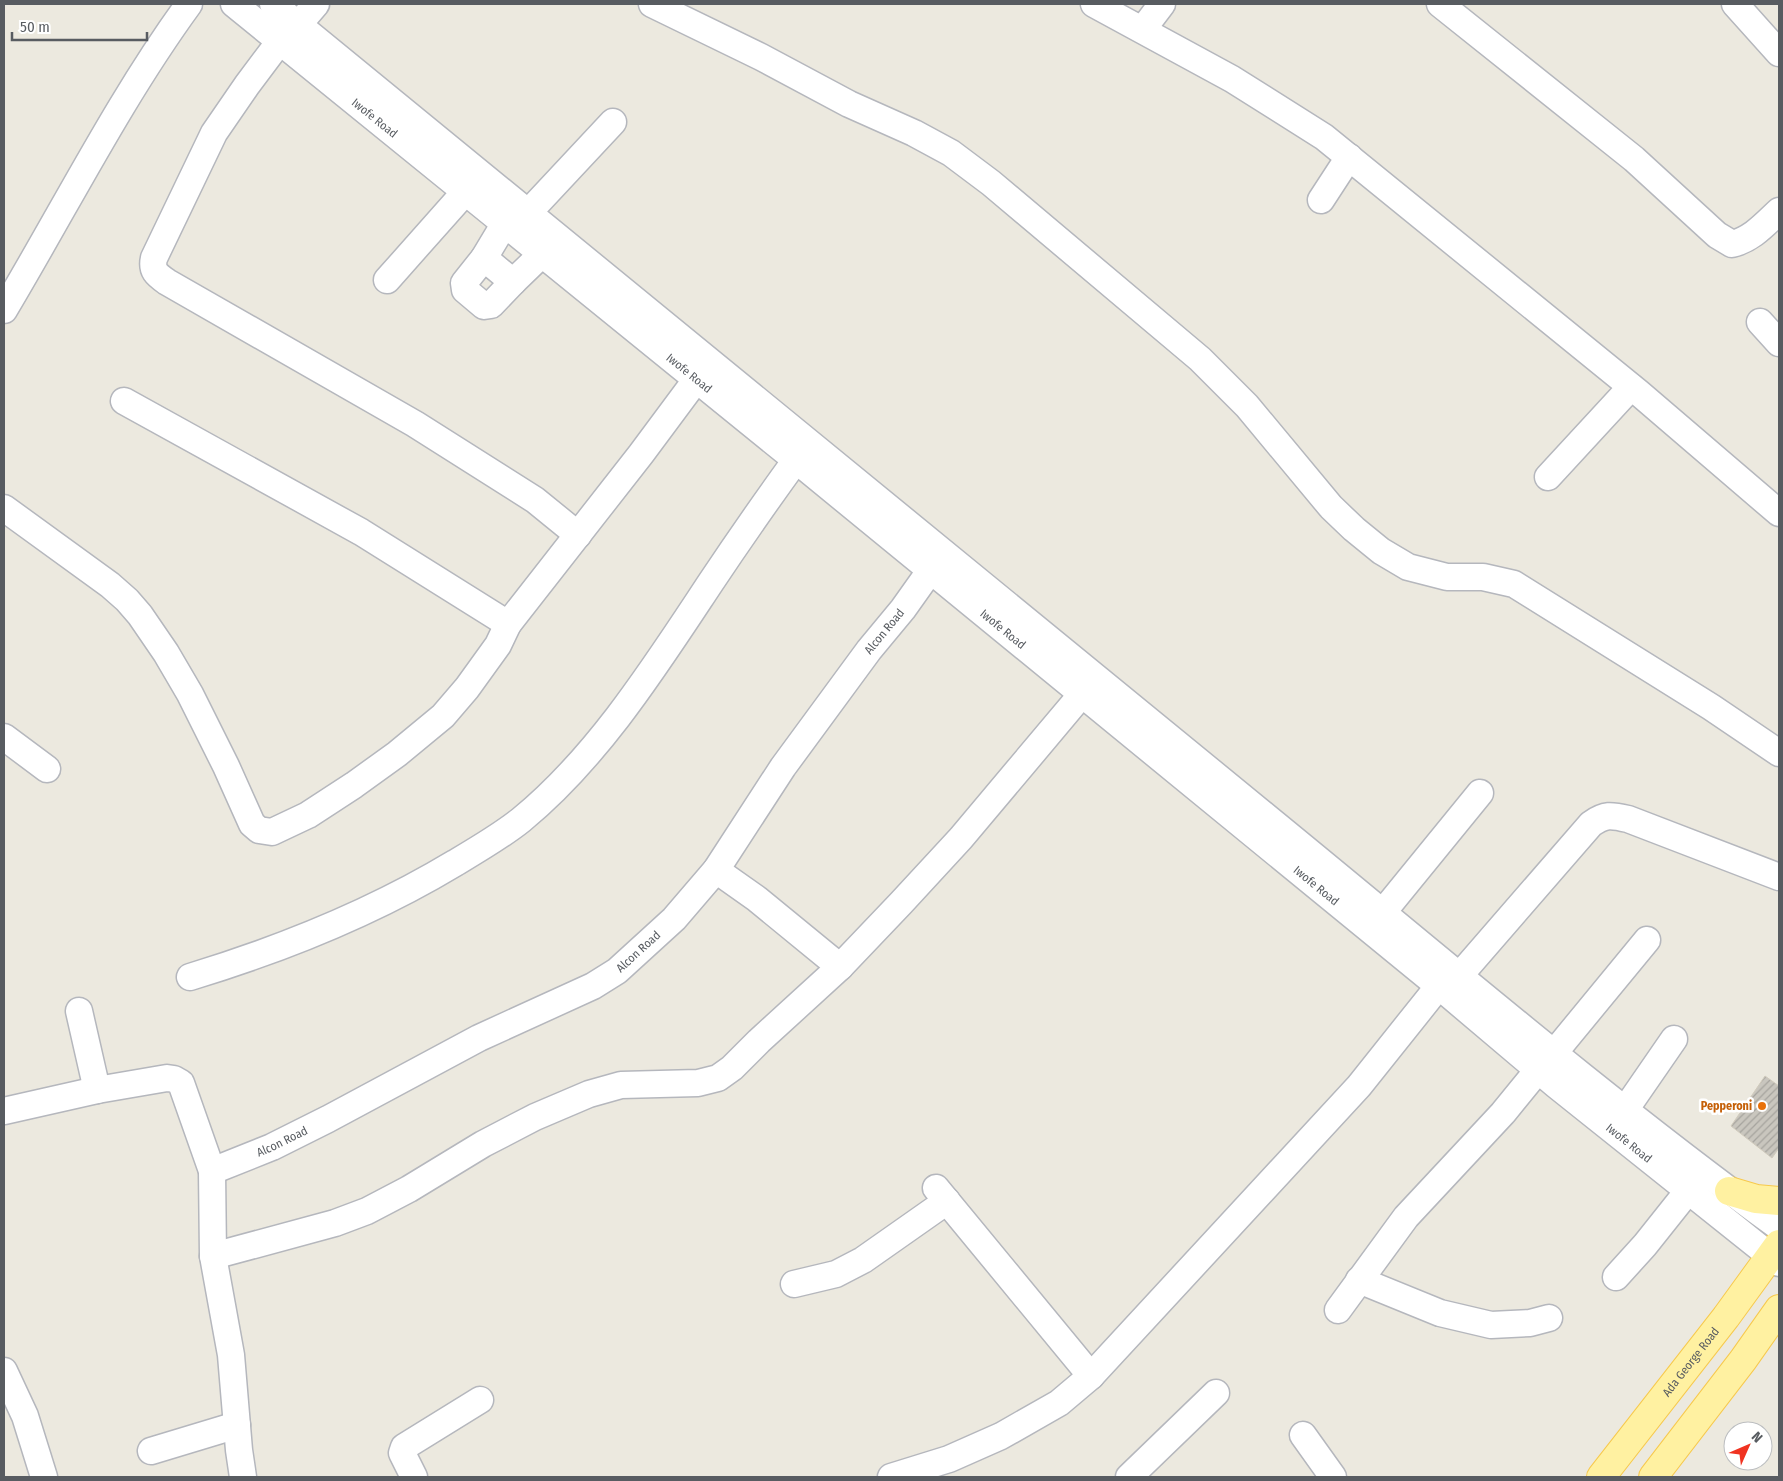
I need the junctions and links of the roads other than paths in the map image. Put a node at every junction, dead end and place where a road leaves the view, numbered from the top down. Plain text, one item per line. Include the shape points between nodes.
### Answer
1 (189, 4) edge
2 (234, 4) edge
3 (272, 4) edge
4 (316, 4) edge
5 (652, 4) edge
6 (1094, 4) edge
7 (1162, 4) edge
8 (1440, 4) edge
9 (1736, 4) edge
10 (1143, 29) junction
11 (289, 33) junction
12 (1779, 53) edge
13 (613, 122) dead end
14 (1349, 157) junction
15 (466, 191) junction
16 (1322, 200) dead end
17 (1779, 211) edge
18 (516, 219) junction
19 (542, 254) junction
20 (484, 258) junction
21 (387, 280) dead end
22 (513, 282) junction
23 (4, 310) edge
24 (1760, 322) dead end
25 (1779, 343) edge
26 (696, 380) junction
27 (1631, 387) junction
28 (124, 401) dead end
29 (796, 460) junction
30 (1548, 478) dead end
31 (4, 508) edge
32 (1779, 513) edge
33 (578, 535) junction
34 (930, 571) junction
35 (508, 624) junction
36 (1082, 694) junction
37 (4, 737) edge
38 (1779, 753) edge
39 (47, 768) dead end
40 (1480, 793) dead end
41 (716, 870) junction
42 (1779, 877) edge
43 (1383, 912) junction
44 (1647, 940) dead end
45 (840, 967) junction
46 (190, 977) dead end
47 (1449, 981) junction
48 (80, 1011) dead end
49 (1674, 1038) dead end
50 (1546, 1062) junction
51 (97, 1090) junction
52 (1625, 1110) junction
53 (4, 1111) edge
54 (212, 1171) junction
55 (1688, 1191) junction
56 (1729, 1191) junction
57 (1779, 1201) edge
58 (1779, 1227) edge
59 (1776, 1254) edge
60 (213, 1256) junction
61 (1616, 1278) dead end
62 (1359, 1280) junction
63 (794, 1284) dead end
64 (1779, 1309) edge
65 (1338, 1310) dead end
66 (1549, 1318) dead end
67 (4, 1371) edge
68 (1091, 1376) junction
69 (1216, 1393) dead end
70 (480, 1400) dead end
71 (237, 1424) junction
72 (1303, 1435) dead end
73 (151, 1451) dead end
74 (952, 1468) edge
75 (44, 1477) edge
76 (244, 1477) edge
77 (414, 1477) edge
78 (891, 1477) edge
79 (1129, 1477) edge
80 (1333, 1477) edge
81 (1601, 1477) edge
82 (1653, 1477) edge

1 - 23 street via 108,130
2 - 11 street, Iwofe Road
3 - 11 street, Iwofe Road
4 - 11 street
5 - 38 street via 849,104 922,137 951,153 991,183 1200,359 1247,406 1331,507 1381,551 1408,567 1447,577 1483,577 1514,584
6 - 10 street
7 - 10 street
8 - 17 street via 1627,153 1717,235 1732,244 1741,242 1755,234
9 - 12 street
10 - 14 street via 1232,79 1324,137
11 - 15 street, Iwofe Road
11 - 18 street, Iwofe Road
11 - 33 street via 214,133 154,258 154,272 415,424 535,500
13 - 18 street
14 - 16 street
14 - 27 street
15 - 18 street, Iwofe Road
15 - 21 street
18 - 19 street, Iwofe Road
18 - 20 street
18 - 43 street, Iwofe Road via 942,554
19 - 22 street
19 - 26 street, Iwofe Road
20 - 22 street
20 - 22 street via 464,283 465,290 484,306 492,305
24 - 25 street
26 - 29 street, Iwofe Road
26 - 33 street
27 - 30 street
27 - 32 street
28 - 35 street via 362,532
29 - 34 street, Iwofe Road
29 - 46 street via 633,698 559,784 520,820 474,852 375,906 294,942
31 - 35 street via 110,585 140,615 190,694 252,824 265,832 272,832 308,815 397,754 443,716 486,663
33 - 35 street
34 - 36 street, Iwofe Road
34 - 41 street, Alcon Road via 783,767
36 - 45 street via 961,838
36 - 47 street, Iwofe Road
37 - 39 street
40 - 43 street
41 - 45 street
41 - 54 street, Alcon Road via 674,918 617,972 479,1038 272,1147
42 - 47 street via 1628,818 1601,817 1591,824
43 - 47 street, Iwofe Road
44 - 50 street
45 - 60 street via 718,1078 698,1084 621,1086 589,1094 534,1117 367,1211 335,1224
47 - 50 street, Iwofe Road
47 - 68 street via 1359,1086
48 - 51 street
49 - 52 street
50 - 52 street, Iwofe Road
50 - 55 street, Iwofe Road
50 - 62 street via 1406,1217
51 - 53 street
51 - 54 street via 167,1078 181,1083
52 - 56 street, Iwofe Road
54 - 60 street
55 - 59 street, Iwofe Road
55 - 61 street
56 - 57 main road via 1756,1199
56 - 58 street, Iwofe Road
59 - 81 main road, Ada George Road
60 - 71 street via 231,1355
62 - 65 street
62 - 66 street via 1440,1313 1491,1325 1530,1323
63 - 68 street via 836,1274 863,1260 942,1195
64 - 82 main road
67 - 75 street via 25,1416
68 - 74 street via 1059,1403
69 - 79 street
70 - 77 street via 404,1447 402,1453
71 - 73 street
71 - 76 street
72 - 80 street
74 - 78 street

